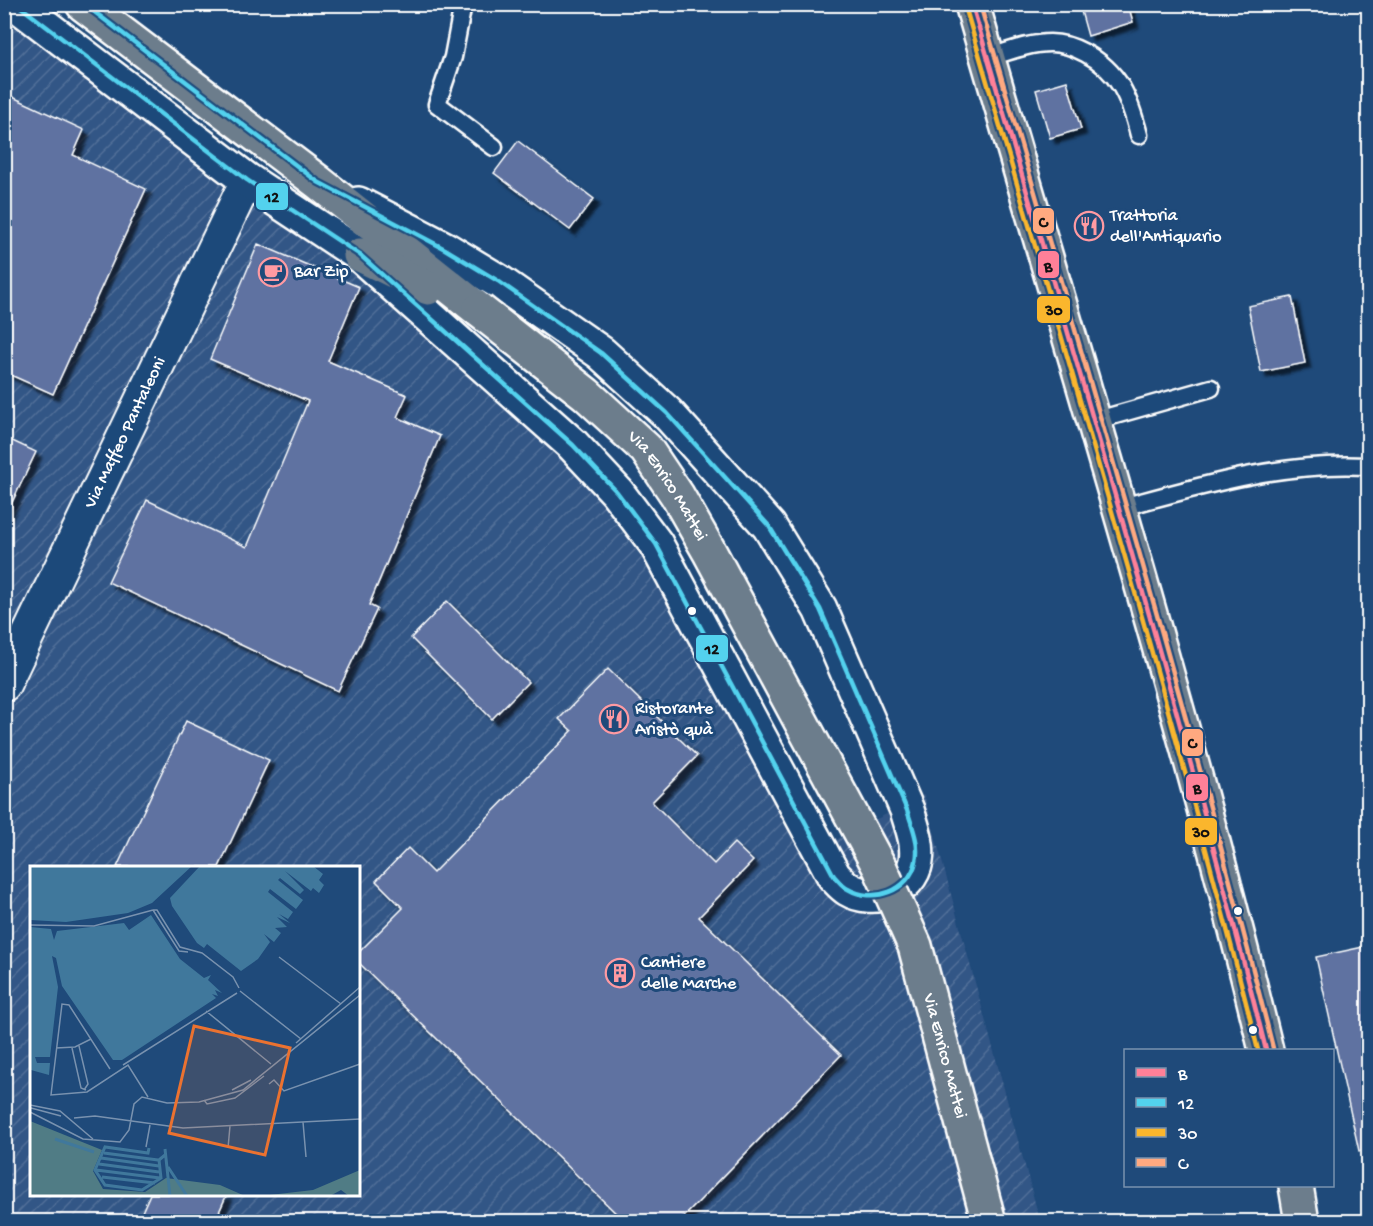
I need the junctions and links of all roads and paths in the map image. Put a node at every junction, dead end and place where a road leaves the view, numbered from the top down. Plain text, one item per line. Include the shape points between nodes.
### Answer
1 (16, 4) edge
2 (83, 4) edge
3 (463, 4) edge
4 (972, 4) edge
5 (987, 58) junction
6 (1139, 135) dead end
7 (494, 147) dead end
8 (247, 180) junction
9 (318, 183) junction
10 (360, 255) junction
11 (479, 310) junction
12 (1211, 388) dead end
13 (1095, 422) junction
14 (1368, 466) edge
15 (1119, 508) junction
16 (4, 686) edge
17 (891, 892) junction
18 (1266, 1049) edge
19 (1296, 1187) edge
20 (976, 1221) edge
21 (989, 1221) edge
22 (1302, 1221) edge

1 - 8 street
2 - 9 main road, Via Enrico Mattei
3 - 7 lane via 453,57 437,104
4 - 5 main road
5 - 6 lane via 1049,42 1068,44 1096,58 1115,75 1132,107
5 - 13 main road
8 - 10 street
8 - 16 street, Via Maffeo Pantaleoni
9 - 11 main road, Via Enrico Mattei
9 - 17 street, Via Enrico Mattei via 445,249 601,353 667,413 769,526 820,609 907,810 916,841 916,860 911,875
10 - 11 main road
10 - 17 street via 573,445 617,492 656,544 834,876 848,890 878,895
11 - 21 main road, Via Enrico Mattei, bridge via 586,394 646,449 698,532 880,868 915,946
12 - 13 lane
13 - 15 main road
14 - 15 lane via 1334,464 1238,477
15 - 18 main road via 1234,918
17 - 20 street, Via Enrico Mattei
19 - 22 main road

